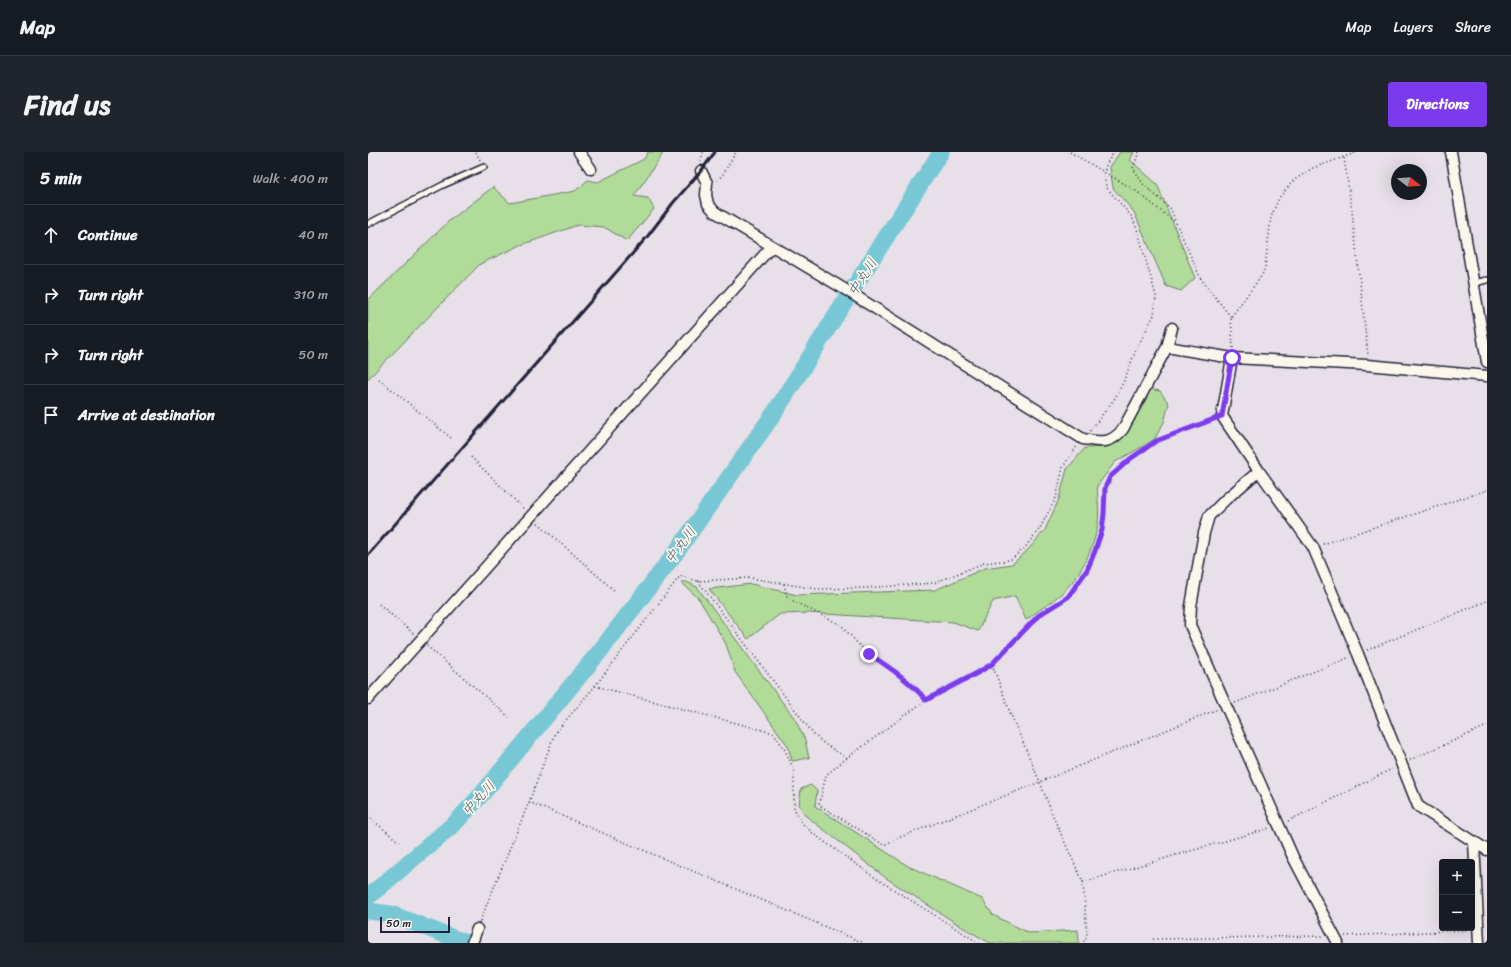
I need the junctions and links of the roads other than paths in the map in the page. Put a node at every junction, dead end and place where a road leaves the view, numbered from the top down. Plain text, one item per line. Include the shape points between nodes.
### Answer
1 (579, 152) edge
2 (1451, 152) edge
3 (484, 168) road end
4 (591, 168) dead end
5 (701, 171) dead end
6 (368, 224) edge
7 (772, 246) junction
8 (1487, 280) edge
9 (1474, 283) junction
10 (1172, 328) dead end
11 (1167, 347) junction
12 (1232, 358) junction
13 (1487, 362) edge
14 (1487, 377) edge
15 (1487, 382) edge
16 (1259, 471) junction
17 (368, 699) edge
18 (1474, 842) junction
19 (1487, 850) edge
20 (477, 929) road end
21 (1336, 940) edge
22 (472, 943) edge
23 (1479, 943) edge

1 - 4 street
2 - 9 street
3 - 6 lane via 443,185
5 - 7 street via 707,182 708,204 715,212
7 - 11 street via 850,292 1083,439 1108,442 1117,437
7 - 17 street
8 - 9 lane
9 - 13 street
10 - 11 street
11 - 12 street
12 - 14 street via 1368,365
12 - 16 street via 1222,416
14 - 15 street
16 - 18 street via 1313,547 1418,806
16 - 21 street via 1209,516 1191,606 1190,625 1293,857
18 - 19 street
18 - 23 street
20 - 22 street

